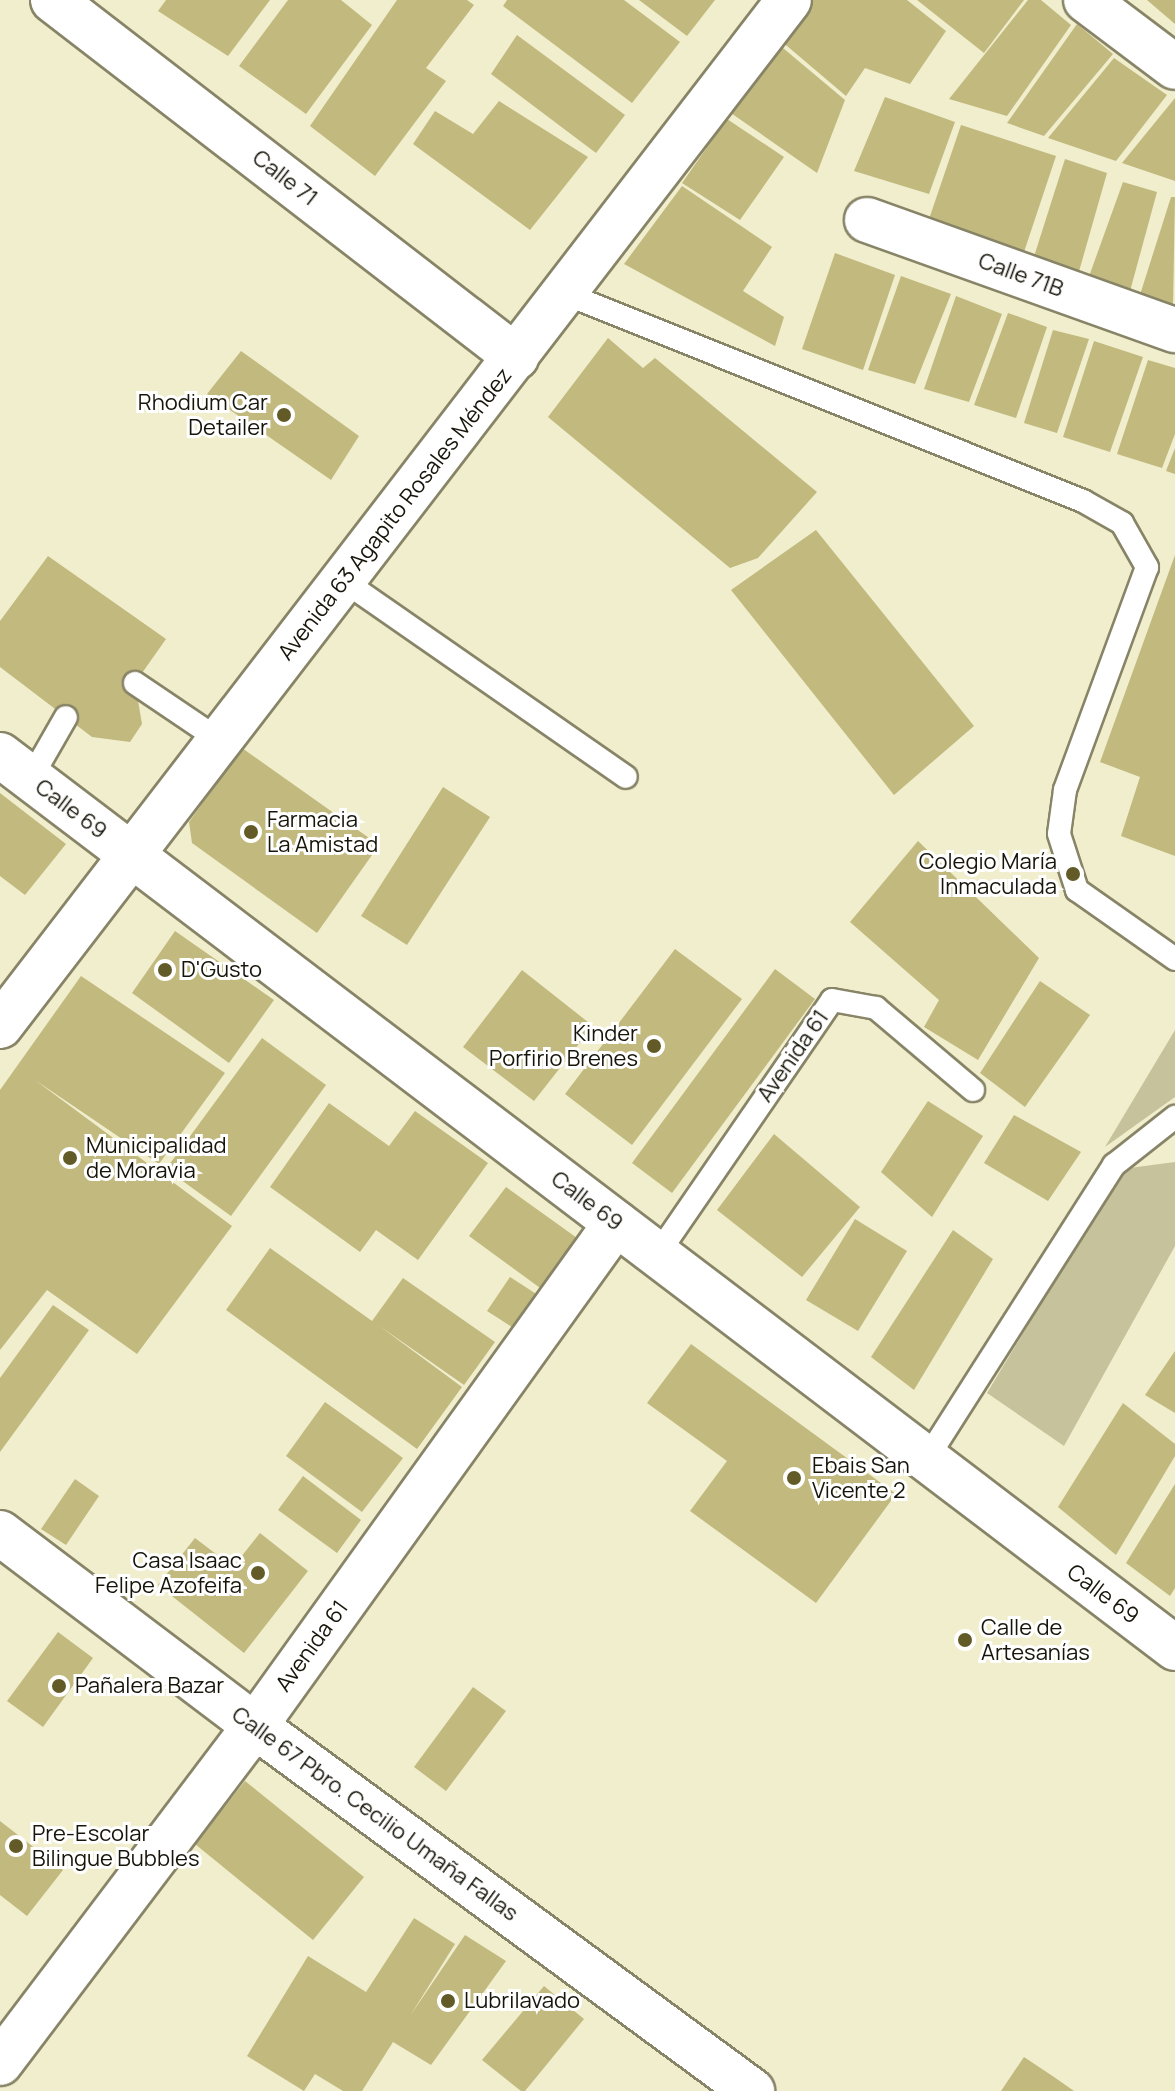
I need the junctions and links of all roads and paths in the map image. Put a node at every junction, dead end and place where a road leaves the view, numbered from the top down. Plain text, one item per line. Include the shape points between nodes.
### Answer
1 (53, 0) edge
2 (789, 0) edge
3 (1086, 0) edge
4 (1175, 67) edge
5 (867, 220) dead end
6 (566, 294) junction
7 (1175, 330) edge
8 (516, 357) junction
9 (344, 581) junction
10 (135, 683) dead end
11 (66, 717) dead end
12 (221, 741) junction
13 (15, 766) edge
14 (626, 777) dead end
15 (133, 856) junction
16 (1175, 959) edge
17 (0, 1026) edge
18 (973, 1090) dead end
19 (1172, 1124) edge
20 (616, 1223) junction
21 (657, 1255) junction
22 (926, 1460) junction
23 (0, 1533) edge
24 (1175, 1648) edge
25 (255, 1726) junction
26 (0, 2063) edge
27 (752, 2091) edge

1 - 8 street, Calle 71
2 - 6 street, Avenida 63 Agapito Rosales Méndez
3 - 4 street
5 - 7 street, Calle 71B
6 - 8 street, Avenida 63 Agapito Rosales Méndez
6 - 16 lane via 1083,501 1122,523 1147,567 1065,790 1059,834 1077,890
8 - 9 street, Avenida 63 Agapito Rosales Méndez
9 - 12 street, Avenida 63 Agapito Rosales Méndez
9 - 14 lane
10 - 12 lane
11 - 13 lane
12 - 15 street, Avenida 63 Agapito Rosales Méndez
13 - 15 street, Calle 69
15 - 17 street, Avenida 63 Agapito Rosales Méndez
15 - 20 street, Calle 69
18 - 21 lane, Avenida 61 via 876,1008 832,1000
19 - 22 lane via 1114,1165
20 - 21 street, Calle 69
20 - 25 street, Avenida 61
21 - 22 street, Calle 69
22 - 24 street, Calle 69
23 - 25 street, Calle 67 Pbro. Cecilio Umaña Fallas
25 - 26 street, Avenida 61
25 - 27 street, Calle 67 Pbro. Cecilio Umaña Fallas

